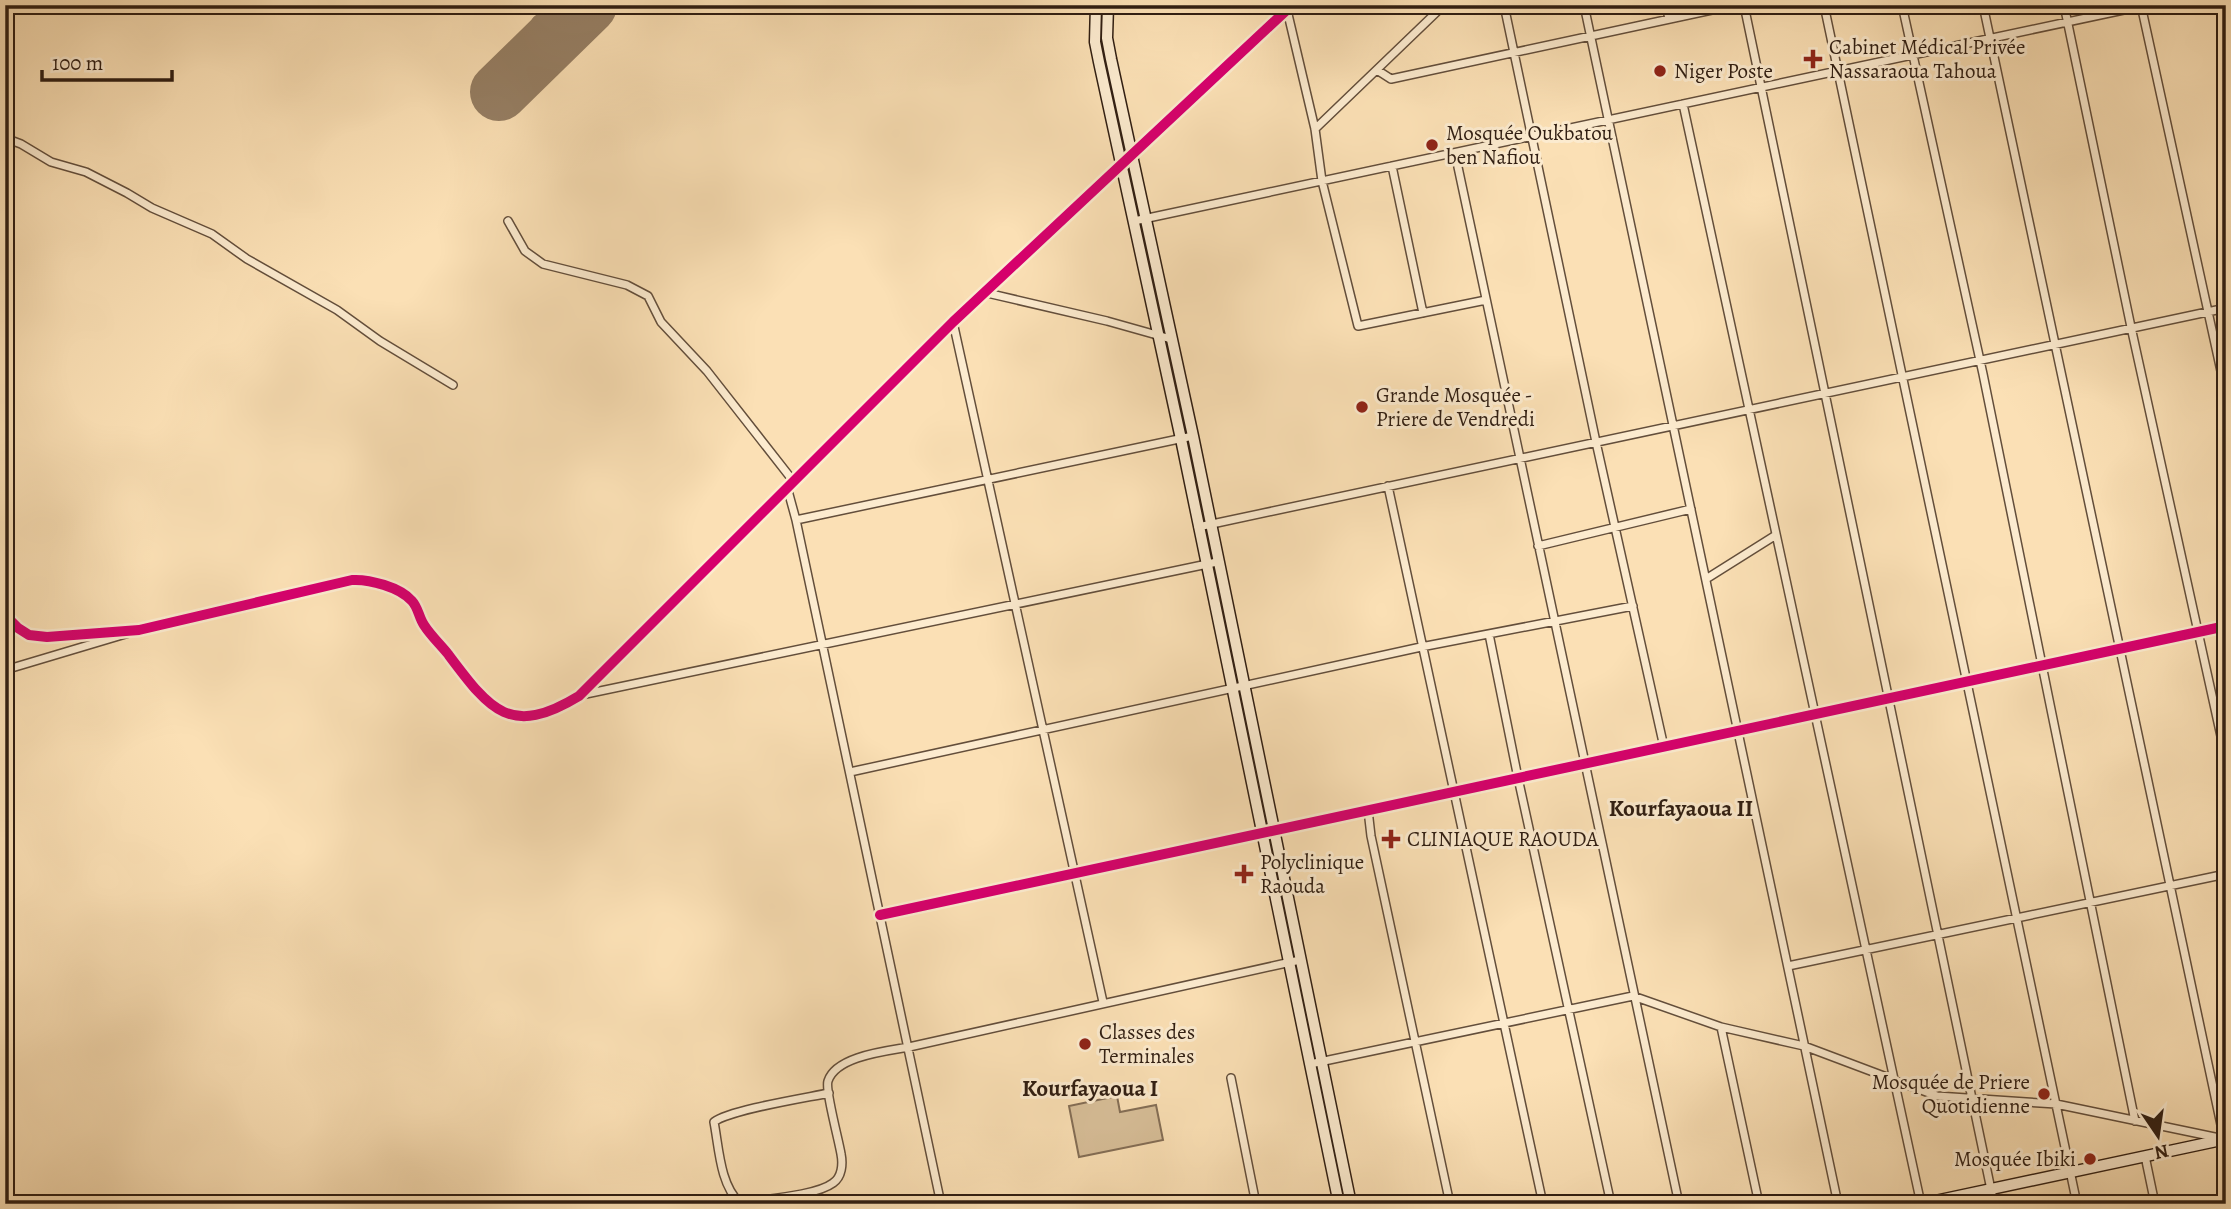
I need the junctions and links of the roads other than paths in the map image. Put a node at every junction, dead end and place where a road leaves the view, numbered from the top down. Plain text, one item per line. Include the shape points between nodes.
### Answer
1 (1096, 5) edge
2 (1108, 5) edge
3 (1444, 5) edge
4 (1504, 5) edge
5 (1584, 5) edge
6 (1666, 5) edge
7 (1735, 5) edge
8 (1744, 5) edge
9 (1824, 5) edge
10 (1902, 5) edge
11 (1983, 5) edge
12 (2064, 5) edge
13 (2222, 5) edge
14 (2143, 6) edge
15 (1289, 7) edge
16 (1669, 19) junction
17 (2068, 22) junction
18 (2226, 24) edge
19 (1590, 36) junction
20 (1991, 38) junction
21 (1515, 52) junction
22 (1912, 55) junction
23 (1377, 70) junction
24 (1837, 72) junction
25 (1762, 87) junction
26 (1683, 104) junction
27 (1608, 120) junction
28 (1315, 129) junction
29 (1533, 136) junction
30 (5, 138) edge
31 (1455, 152) junction
32 (1132, 155) junction
33 (1121, 165) junction
34 (1392, 166) junction
35 (1322, 181) junction
36 (1146, 218) junction
37 (508, 221) dead end
38 (1134, 221) junction
39 (987, 293) junction
40 (1486, 300) junction
41 (2226, 307) edge
42 (2208, 311) junction
43 (1423, 313) junction
44 (953, 322) junction
45 (2131, 327) junction
46 (1157, 335) junction
47 (1171, 339) junction
48 (2057, 344) junction
49 (1980, 360) junction
50 (1902, 377) junction
51 (453, 385) dead end
52 (1824, 394) junction
53 (2226, 394) edge
54 (1749, 410) junction
55 (1673, 426) junction
56 (1193, 436) junction
57 (1181, 439) junction
58 (1596, 442) junction
59 (1520, 458) junction
60 (988, 481) junction
61 (791, 485) junction
62 (1388, 486) junction
63 (1691, 509) junction
64 (796, 520) junction
65 (1210, 524) junction
66 (1198, 527) junction
67 (1615, 528) junction
68 (1776, 535) junction
69 (1538, 546) junction
70 (1217, 562) junction
71 (1205, 564) junction
72 (1706, 579) junction
73 (1015, 605) junction
74 (1633, 606) junction
75 (5, 615) edge
76 (1555, 622) junction
77 (2226, 626) edge
78 (139, 629) junction
79 (2199, 632) junction
80 (1489, 634) junction
81 (822, 645) junction
82 (1421, 647) junction
83 (2119, 649) junction
84 (2043, 666) junction
85 (5, 670) edge
86 (1967, 682) junction
87 (1238, 688) junction
88 (579, 696) junction
89 (1888, 699) junction
90 (1815, 714) junction
91 (1042, 730) junction
92 (1738, 731) junction
93 (1664, 747) junction
94 (1257, 754) junction
95 (1245, 756) junction
96 (2226, 759) edge
97 (1584, 764) junction
98 (850, 772) junction
99 (1518, 778) junction
100 (1453, 792) junction
101 (1368, 810) junction
102 (1273, 831) junction
103 (1262, 833) junction
104 (1073, 874) junction
105 (2226, 874) edge
106 (2169, 887) junction
107 (2089, 903) junction
108 (880, 915) junction
109 (2017, 918) junction
110 (1937, 934) junction
111 (1866, 948) junction
112 (1300, 960) junction
113 (1289, 962) junction
114 (1787, 966) junction
115 (1633, 996) junction
116 (1103, 1002) junction
117 (1569, 1011) junction
118 (1504, 1025) junction
119 (1721, 1027) junction
120 (1417, 1042) junction
121 (1804, 1046) junction
122 (909, 1048) junction
123 (1321, 1062) junction
124 (1310, 1064) junction
125 (1231, 1078) dead end
126 (1894, 1081) junction
127 (829, 1093) dead end
128 (1972, 1100) junction
129 (2056, 1104) junction
130 (2135, 1121) junction
131 (2225, 1143) edge
132 (2145, 1156) junction
133 (2071, 1172) junction
134 (1991, 1189) junction
135 (941, 1204) edge
136 (1256, 1204) edge
137 (1339, 1204) edge
138 (1351, 1204) edge
139 (1450, 1204) edge
140 (1542, 1204) edge
141 (1611, 1204) edge
142 (1679, 1204) edge
143 (1759, 1204) edge
144 (1838, 1204) edge
145 (1921, 1204) edge
146 (1994, 1204) edge
147 (2077, 1204) edge
148 (2155, 1204) edge

1 - 33 street via 1095,42
2 - 32 street via 1107,38
3 - 23 street
4 - 21 street
5 - 19 street
6 - 16 street
7 - 16 street
8 - 25 street
9 - 24 street
10 - 22 street
11 - 20 street
12 - 17 street
13 - 18 street
14 - 17 street
14 - 42 street
15 - 28 street
15 - 32 street
16 - 19 street
17 - 20 street
17 - 45 street
19 - 21 street
19 - 27 street
20 - 22 street
20 - 48 street
21 - 23 street via 1391,79
21 - 29 street
22 - 24 street
22 - 49 street
23 - 28 street
24 - 25 street
24 - 50 street
25 - 26 street
25 - 52 street
26 - 27 street
26 - 54 street
27 - 29 street
27 - 55 street
28 - 35 street
29 - 31 street
29 - 58 street
30 - 51 street via 212,234
31 - 34 street
31 - 40 street
32 - 33 street
32 - 36 street
33 - 38 street
33 - 39 street
34 - 35 street
34 - 43 street
35 - 36 street
35 - 43 street via 1358,326
36 - 38 street
36 - 47 street
37 - 61 street via 525,251 543,264 627,285 648,296 662,322 707,371
38 - 46 street
39 - 44 street
39 - 46 street
40 - 43 street
40 - 59 street
41 - 42 street
42 - 45 street
42 - 53 street
44 - 60 street
44 - 61 street
45 - 48 street
45 - 79 street
46 - 47 street
46 - 57 street
47 - 56 street
48 - 49 street
48 - 83 street
49 - 50 street
49 - 84 street
50 - 52 street
50 - 86 street
52 - 54 street
52 - 89 street
54 - 55 street
54 - 68 street
55 - 58 street
55 - 63 street
56 - 57 street
56 - 65 street
57 - 60 street
57 - 66 street
58 - 59 street
58 - 67 street
59 - 62 street
59 - 69 street
60 - 64 street
60 - 73 street
61 - 64 street
61 - 88 street
62 - 65 street
62 - 82 street
63 - 67 street
63 - 72 street
64 - 81 street
65 - 66 street
65 - 70 street
66 - 71 street
67 - 69 street
67 - 74 street
68 - 72 street
68 - 90 street
69 - 76 street
70 - 71 street
70 - 87 street
71 - 73 street
71 - 87 street
72 - 92 street
73 - 81 street
73 - 91 street
74 - 76 street
74 - 93 street
75 - 78 street via 29,635 47,637
76 - 80 street
76 - 97 street
77 - 79 street
78 - 85 street
78 - 88 street via 366,579 412,600 424,625 495,710 517,717 539,715
79 - 83 street
79 - 96 street
80 - 82 street
80 - 99 street
81 - 88 street
81 - 98 street
82 - 87 street
82 - 100 street
83 - 84 street
83 - 106 street
84 - 86 street
84 - 107 street
86 - 89 street
86 - 109 street
87 - 91 street
87 - 94 street
87 - 95 street
89 - 90 street
89 - 110 street
90 - 92 street
90 - 111 street
91 - 98 street
91 - 104 street
92 - 93 street
92 - 114 street
93 - 97 street
94 - 95 street
94 - 102 street
95 - 103 street
97 - 99 street
97 - 115 street
98 - 108 street
99 - 100 street
99 - 117 street
100 - 101 street
100 - 118 street
101 - 102 street
101 - 120 street
102 - 103 street
102 - 112 street
103 - 104 street
103 - 113 street
104 - 108 street
104 - 116 street
105 - 106 street
106 - 107 street
106 - 131 street
107 - 109 street
107 - 130 street
108 - 122 street
109 - 110 street
109 - 129 street
110 - 111 street
110 - 128 street
111 - 114 street
111 - 126 street
112 - 113 street
112 - 123 street
113 - 116 street
113 - 124 street
114 - 121 street
115 - 117 street
115 - 119 street
115 - 142 street
116 - 122 street
117 - 118 street
117 - 141 street
118 - 120 street
118 - 140 street
119 - 121 street
119 - 143 street
120 - 123 street
120 - 139 street
121 - 126 street
121 - 144 street
122 - 127 street via 874,1052 846,1062 832,1073 827,1083 838,1133 843,1165 836,1182 820,1191 740,1203 733,1197 714,1122 721,1116
122 - 135 street
123 - 124 street
123 - 138 street
124 - 137 street
125 - 136 street
126 - 128 street via 1937,1096
126 - 145 street
128 - 129 street
128 - 134 street
129 - 130 street
129 - 133 street
130 - 131 street
131 - 132 street
132 - 133 street
132 - 148 street
133 - 134 street
133 - 147 street
134 - 145 street
134 - 146 street

